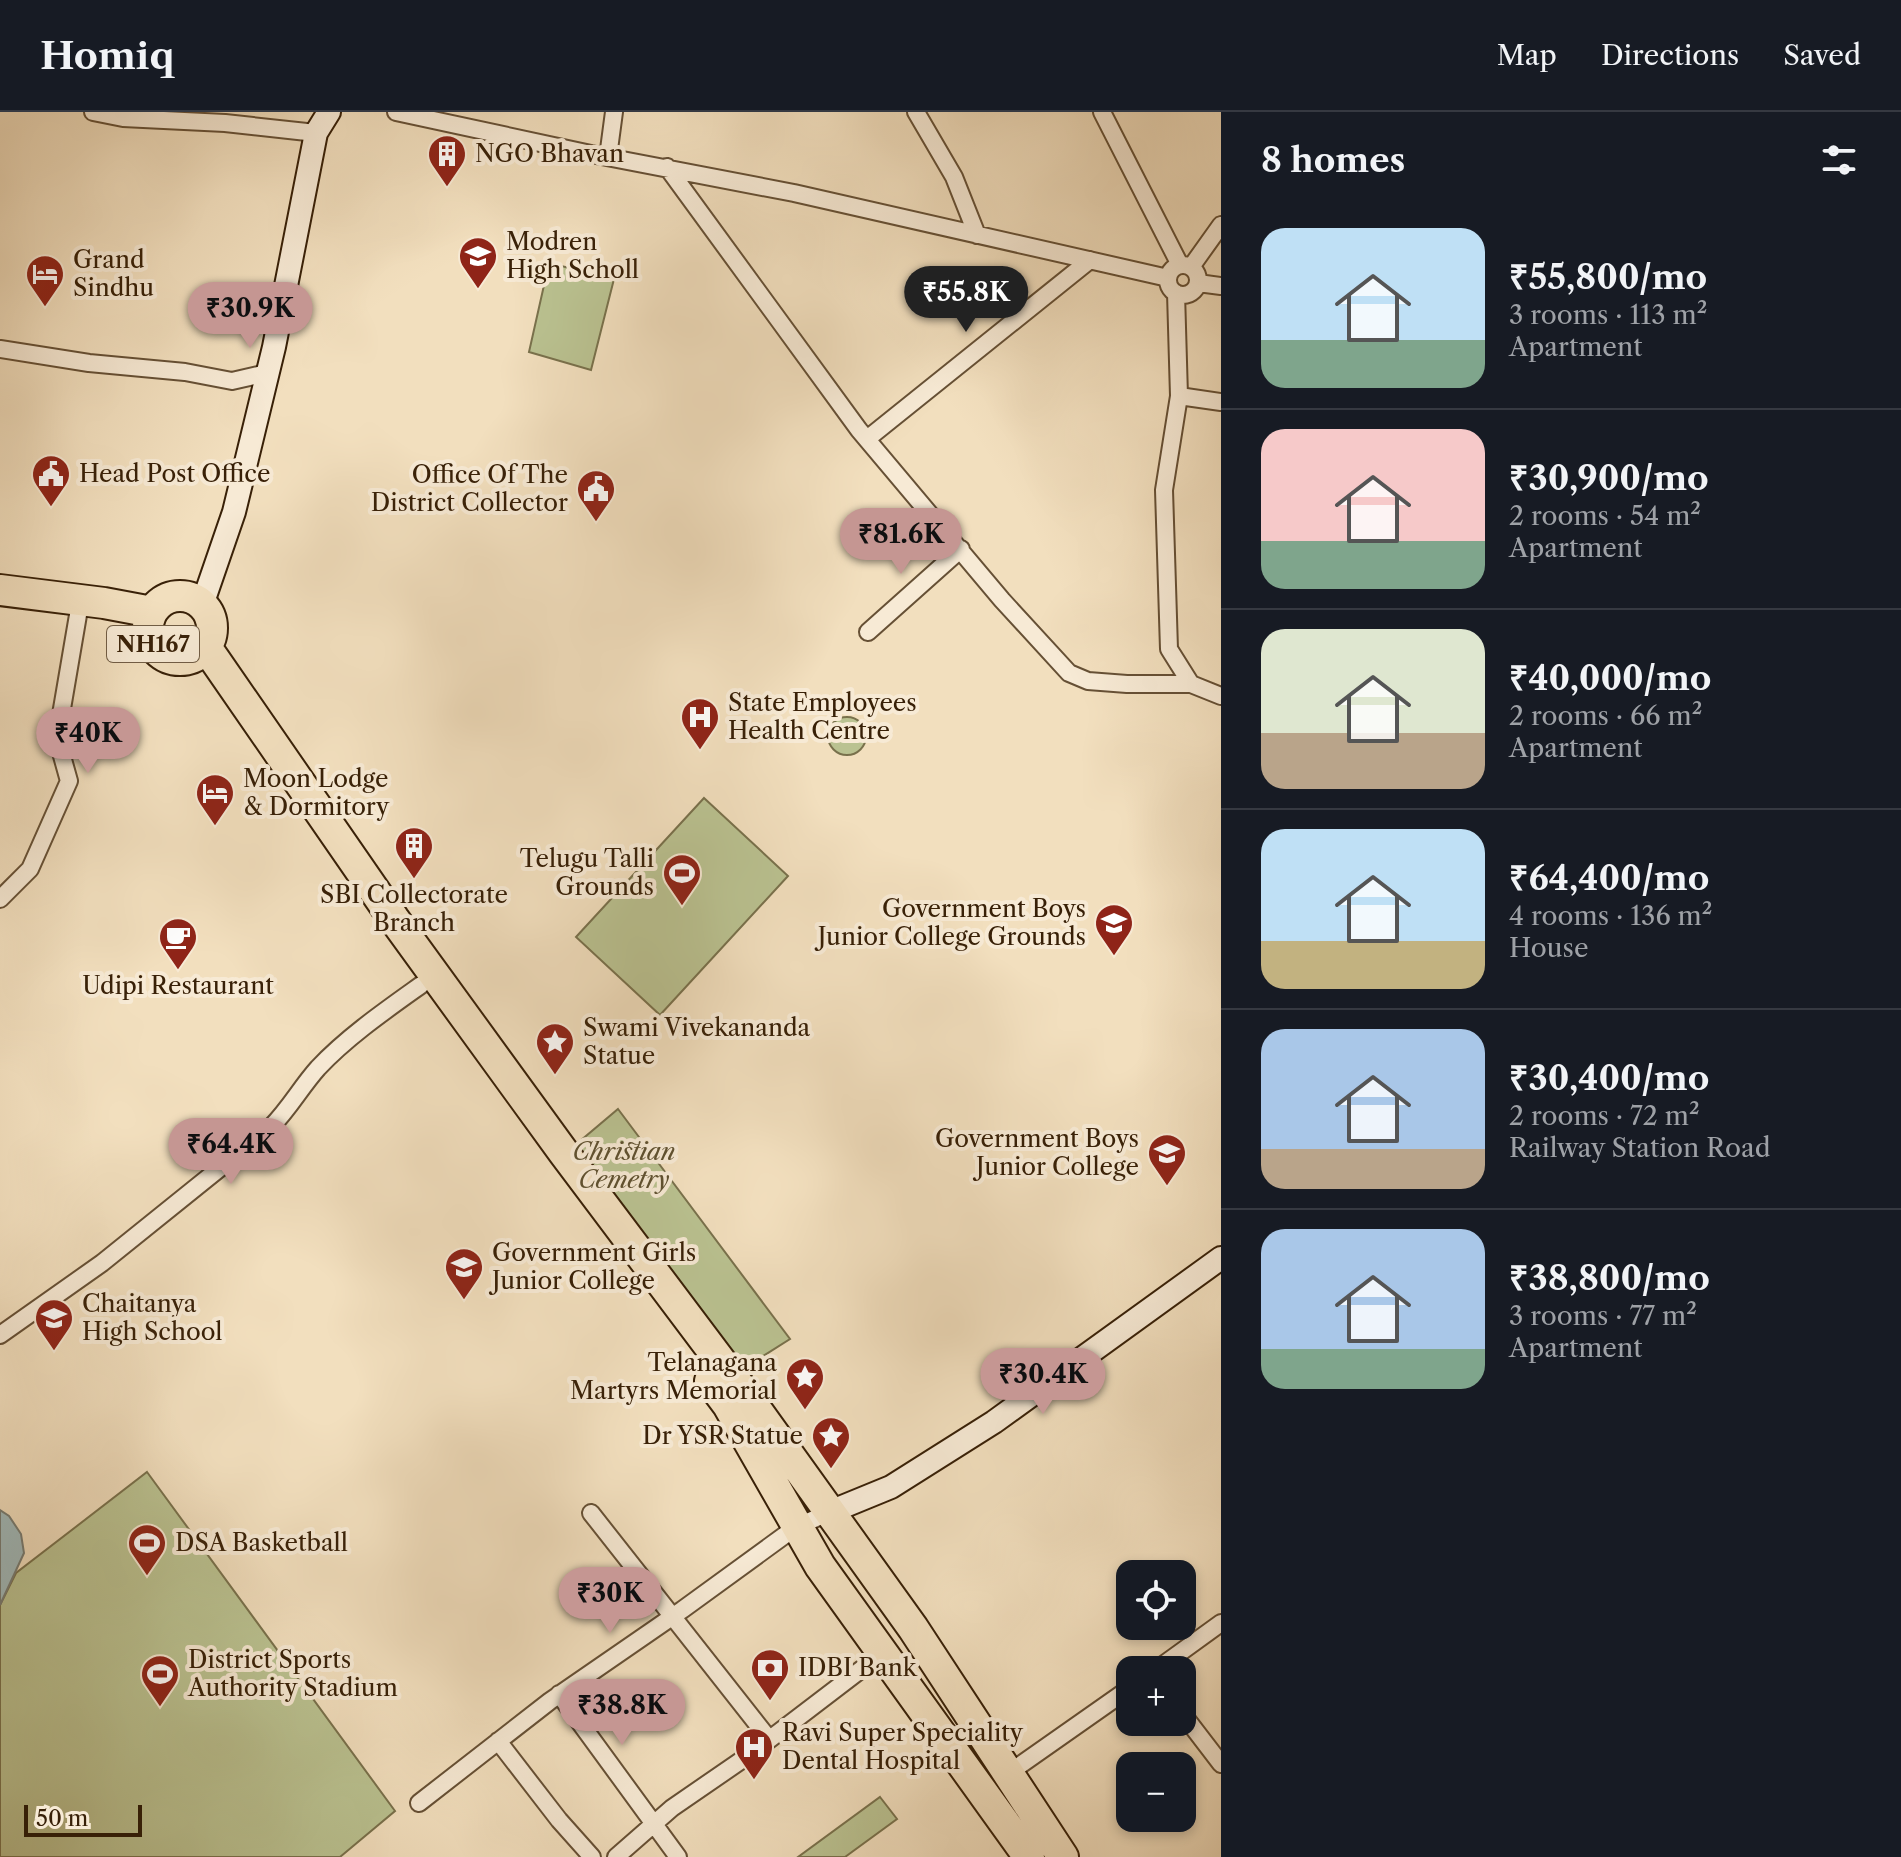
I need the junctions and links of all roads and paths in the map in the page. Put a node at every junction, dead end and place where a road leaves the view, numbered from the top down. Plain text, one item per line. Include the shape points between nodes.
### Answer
1 (93, 112) edge
2 (329, 112) edge
3 (396, 112) edge
4 (614, 112) edge
5 (916, 112) edge
6 (1102, 112) edge
7 (316, 133) junction
8 (608, 157) junction
9 (667, 167) junction
10 (1221, 225) edge
11 (977, 235) junction
12 (1090, 260) junction
13 (1185, 266) junction
14 (1198, 283) junction
15 (1172, 286) junction
16 (1221, 286) edge
17 (0, 349) edge
18 (267, 373) junction
19 (1179, 396) junction
20 (1221, 402) edge
21 (867, 439) junction
22 (961, 549) junction
23 (0, 590) edge
24 (202, 605) junction
25 (0, 607) edge
26 (78, 615) junction
27 (150, 619) junction
28 (868, 632) dead end
29 (198, 653) junction
30 (1191, 684) junction
31 (1221, 696) edge
32 (0, 899) edge
33 (421, 985) junction
34 (1221, 1258) edge
35 (0, 1335) edge
36 (830, 1512) junction
37 (591, 1513) dead end
38 (796, 1527) junction
39 (674, 1616) junction
40 (1221, 1623) edge
41 (884, 1652) junction
42 (1175, 1656) edge
43 (559, 1694) junction
44 (1116, 1698) edge
45 (1196, 1731) edge
46 (769, 1739) junction
47 (498, 1741) junction
48 (1221, 1764) edge
49 (1009, 1773) junction
50 (419, 1803) dead end
51 (654, 1823) junction
52 (592, 1857) edge
53 (616, 1857) edge
54 (678, 1857) edge
55 (1029, 1857) edge
56 (1063, 1857) edge

1 - 7 street
2 - 7 street
3 - 8 street
4 - 8 street
5 - 11 street via 954,177
6 - 13 street
7 - 18 street
8 - 9 street
9 - 11 street
9 - 21 street
10 - 13 street
11 - 12 street
12 - 15 street
12 - 21 street
13 - 14 street via 1197,275
13 - 15 street via 1173,267
14 - 15 street via 1187,294
14 - 16 street
15 - 19 street
17 - 18 street via 232,381
18 - 24 street via 234,512
19 - 20 street
19 - 30 street via 1164,490 1169,649
21 - 22 street
22 - 28 street
22 - 30 street via 1069,673 1088,681
23 - 27 highway, NH167 via 104,603
24 - 27 highway, NH167 via 175,597 158,605
24 - 29 highway, NH167 via 212,630
25 - 26 highway, NH167
26 - 27 highway, NH167
26 - 32 street via 57,738 69,781 30,869
27 - 29 highway, NH167 via 153,645 160,653 179,660
29 - 33 highway, NH167
29 - 36 highway, NH167
30 - 31 street
33 - 35 street via 319,1067 271,1127 102,1263
33 - 38 highway, NH167 via 728,1405
34 - 36 street via 981,1430 891,1487
36 - 38 street
36 - 49 highway, NH167
37 - 39 street
38 - 39 street
38 - 41 highway, NH167
39 - 43 street
39 - 46 street
40 - 42 street
41 - 46 street
41 - 55 highway, NH167
43 - 47 street
43 - 51 street
44 - 49 street
45 - 48 street
46 - 51 street
47 - 50 street
47 - 52 street
49 - 56 highway, NH167
51 - 53 street
51 - 54 street

